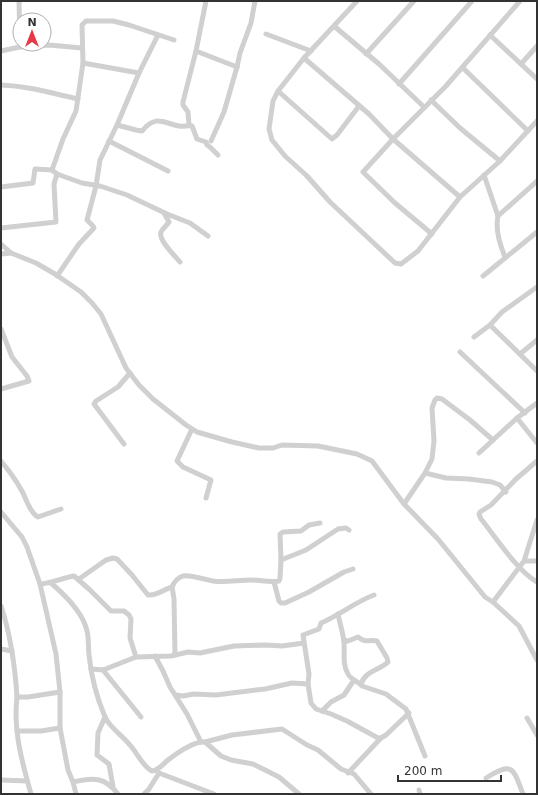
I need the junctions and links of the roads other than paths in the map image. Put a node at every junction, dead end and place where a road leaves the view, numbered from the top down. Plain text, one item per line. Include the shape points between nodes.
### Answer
1 (19, 1) edge
2 (206, 1) edge
3 (255, 1) edge
4 (357, 1) edge
5 (414, 1) edge
6 (472, 1) edge
7 (518, 2) edge
8 (19, 12) edge
9 (334, 26) junction
10 (266, 34) dead end
11 (158, 35) junction
12 (490, 35) junction
13 (174, 40) dead end
14 (52, 45) edge
15 (537, 46) edge
16 (82, 48) junction
17 (12, 49) edge
18 (1, 51) edge
19 (196, 51) junction
20 (311, 51) junction
21 (366, 54) junction
22 (304, 58) junction
23 (83, 63) junction
24 (521, 64) junction
25 (237, 67) junction
26 (463, 68) junction
27 (139, 73) junction
28 (537, 79) edge
29 (399, 84) junction
30 (1, 85) edge
31 (278, 91) junction
32 (78, 98) junction
33 (431, 100) junction
34 (359, 106) junction
35 (424, 107) junction
36 (537, 122) edge
37 (117, 125) junction
38 (189, 125) junction
39 (528, 131) junction
40 (393, 139) junction
41 (109, 141) junction
42 (211, 142) dead end
43 (218, 155) dead end
44 (500, 161) junction
45 (168, 171) dead end
46 (55, 172) junction
47 (484, 176) junction
48 (537, 181) edge
49 (1, 186) edge
50 (96, 186) junction
51 (460, 197) junction
52 (163, 212) junction
53 (498, 216) junction
54 (1, 228) edge
55 (537, 232) edge
56 (432, 234) junction
57 (208, 236) dead end
58 (1, 244) edge
59 (11, 253) junction
60 (1, 254) edge
61 (505, 257) junction
62 (180, 262) dead end
63 (57, 276) junction
64 (483, 276) dead end
65 (537, 287) edge
66 (490, 325) junction
67 (1, 329) edge
68 (474, 338) dead end
69 (537, 340) edge
70 (460, 352) dead end
71 (520, 354) junction
72 (537, 371) edge
73 (130, 373) junction
74 (1, 389) edge
75 (537, 403) edge
76 (524, 413) junction
77 (517, 418) junction
78 (192, 429) junction
79 (493, 440) junction
80 (537, 443) edge
81 (124, 444) dead end
82 (479, 453) dead end
83 (1, 461) edge
84 (537, 461) edge
85 (425, 473) junction
86 (506, 492) junction
87 (206, 498) dead end
88 (404, 504) junction
89 (61, 509) dead end
90 (1, 512) edge
91 (537, 520) edge
92 (320, 523) dead end
93 (349, 530) dead end
94 (281, 560) junction
95 (524, 561) junction
96 (537, 561) edge
97 (519, 566) junction
98 (354, 569) dead end
99 (79, 579) junction
100 (274, 582) junction
101 (537, 582) edge
102 (50, 583) junction
103 (40, 584) junction
104 (172, 587) junction
105 (374, 595) dead end
106 (493, 602) junction
107 (1, 606) edge
108 (338, 614) junction
109 (344, 640) junction
110 (304, 643) junction
111 (1, 649) edge
112 (12, 651) junction
113 (175, 655) junction
114 (154, 656) junction
115 (136, 657) junction
116 (537, 660) edge
117 (91, 669) junction
118 (104, 670) junction
119 (354, 680) junction
120 (308, 684) junction
121 (361, 684) junction
122 (60, 692) junction
123 (176, 695) junction
124 (17, 696) junction
125 (183, 696) junction
126 (182, 704) junction
127 (322, 712) junction
128 (409, 713) junction
129 (141, 717) dead end
130 (105, 718) junction
131 (528, 718) dead end
132 (60, 728) junction
133 (18, 731) junction
134 (537, 735) edge
135 (381, 738) junction
136 (203, 742) junction
137 (425, 756) dead end
138 (158, 772) junction
139 (348, 773) junction
140 (486, 778) dead end
141 (1, 780) edge
142 (27, 781) junction
143 (73, 782) junction
144 (113, 787) junction
145 (31, 794) edge
146 (76, 794) edge
147 (118, 794) edge
148 (144, 794) edge
149 (214, 794) edge
150 (299, 794) edge
151 (371, 794) edge
152 (523, 794) edge

1 - 8 street
2 - 19 street
3 - 25 street
4 - 9 street
5 - 21 street
6 - 29 street
7 - 12 street
9 - 20 street
9 - 21 street
10 - 20 street
11 - 13 street
11 - 16 street via 113,21 86,21 82,25
11 - 27 street
12 - 24 street
12 - 26 street
14 - 16 street
15 - 24 street
16 - 23 street
17 - 18 street
19 - 25 street
19 - 38 street via 183,102 188,112
20 - 22 street
21 - 29 street
22 - 31 street
22 - 34 street
23 - 27 street
23 - 32 street
24 - 28 street
25 - 42 street via 224,112
26 - 33 street
26 - 39 street
27 - 37 street
29 - 35 street
30 - 32 street via 30,87
31 - 34 street via 332,139
31 - 56 street via 269,121 272,140 330,202 395,263 401,264 408,260
32 - 46 street via 76,111 63,138
33 - 35 street
33 - 44 street
34 - 40 street
35 - 40 street
36 - 39 street
37 - 38 street via 142,131 146,125 161,120 180,126
37 - 41 street
38 - 43 street via 198,139 206,142
39 - 44 street
40 - 51 street
40 - 56 street via 364,173
41 - 45 street
41 - 50 street via 100,160
44 - 47 street
46 - 49 street via 35,169 33,183
46 - 50 street
46 - 54 street via 56,222
47 - 51 street
47 - 53 street
48 - 53 street
50 - 52 street via 127,195
50 - 63 street via 87,220 94,228 79,244
51 - 56 street
52 - 57 street via 190,223
52 - 62 street via 170,222 162,231 161,237
53 - 61 street via 498,234
55 - 61 street
58 - 59 street
59 - 60 street
59 - 63 street via 36,263
61 - 64 street
63 - 73 street via 81,292 101,314
65 - 66 street via 502,312
66 - 68 street
66 - 71 street
67 - 74 street via 12,357 29,381
69 - 71 street
70 - 76 street
71 - 72 street
73 - 78 street via 153,399
73 - 81 street via 118,387 94,404
75 - 76 street
76 - 77 street
77 - 79 street
77 - 80 street
78 - 87 street via 177,461 183,467 211,480
78 - 88 street via 259,448 282,445 318,446 357,454 372,461
79 - 82 street
79 - 85 street via 442,399 437,398 432,408 433,454
83 - 89 street via 22,489 35,515 38,517
84 - 86 street via 516,479
85 - 86 street via 446,478 492,482 500,485
85 - 88 street
86 - 97 street via 479,514
88 - 106 street via 438,539 485,597
90 - 103 street via 22,537
91 - 95 street
92 - 94 street via 309,525 301,531 280,534
93 - 94 street via 338,529 306,550
94 - 100 street via 280,578
95 - 96 street
95 - 97 street
97 - 101 street
97 - 106 street
98 - 100 street via 285,603 279,601
99 - 102 street via 74,576
99 - 104 street via 113,558 117,559 148,595 152,596
99 - 115 street via 111,611 129,615 130,638
100 - 104 street via 215,582 188,575 176,580
102 - 103 street
102 - 117 street via 79,614 88,631
103 - 122 street via 56,654
104 - 113 street
105 - 108 street
106 - 116 street via 519,626
107 - 112 street
108 - 109 street
108 - 110 street via 321,623 319,629 304,634
109 - 119 street via 344,663
109 - 121 street via 358,637 362,641 377,641 387,658 388,662 370,672
110 - 113 street via 282,646 229,646 206,652
110 - 120 street
111 - 112 street
112 - 124 street
113 - 114 street
114 - 115 street
114 - 123 street
115 - 118 street
117 - 118 street
117 - 130 street
118 - 129 street
119 - 121 street
119 - 127 street via 344,696 331,702
120 - 125 street via 292,683 216,695
120 - 127 street via 312,706
121 - 128 street via 386,694
122 - 124 street via 28,697
122 - 132 street
123 - 125 street
123 - 126 street
124 - 133 street
125 - 126 street
126 - 136 street
127 - 135 street via 343,718
128 - 135 street
128 - 137 street
130 - 138 street via 147,768
130 - 144 street via 98,733 97,755 109,764
131 - 134 street
132 - 133 street
132 - 143 street via 68,770
133 - 142 street via 19,750
135 - 139 street
136 - 138 street via 190,746 176,755
136 - 139 street via 232,735 282,729 318,750
136 - 150 street via 221,756 253,764 280,777
138 - 148 street
138 - 149 street
139 - 151 street via 355,776
140 - 152 street via 504,768 510,770 515,774
141 - 142 street
142 - 145 street
143 - 144 street via 92,778
143 - 146 street
144 - 147 street

